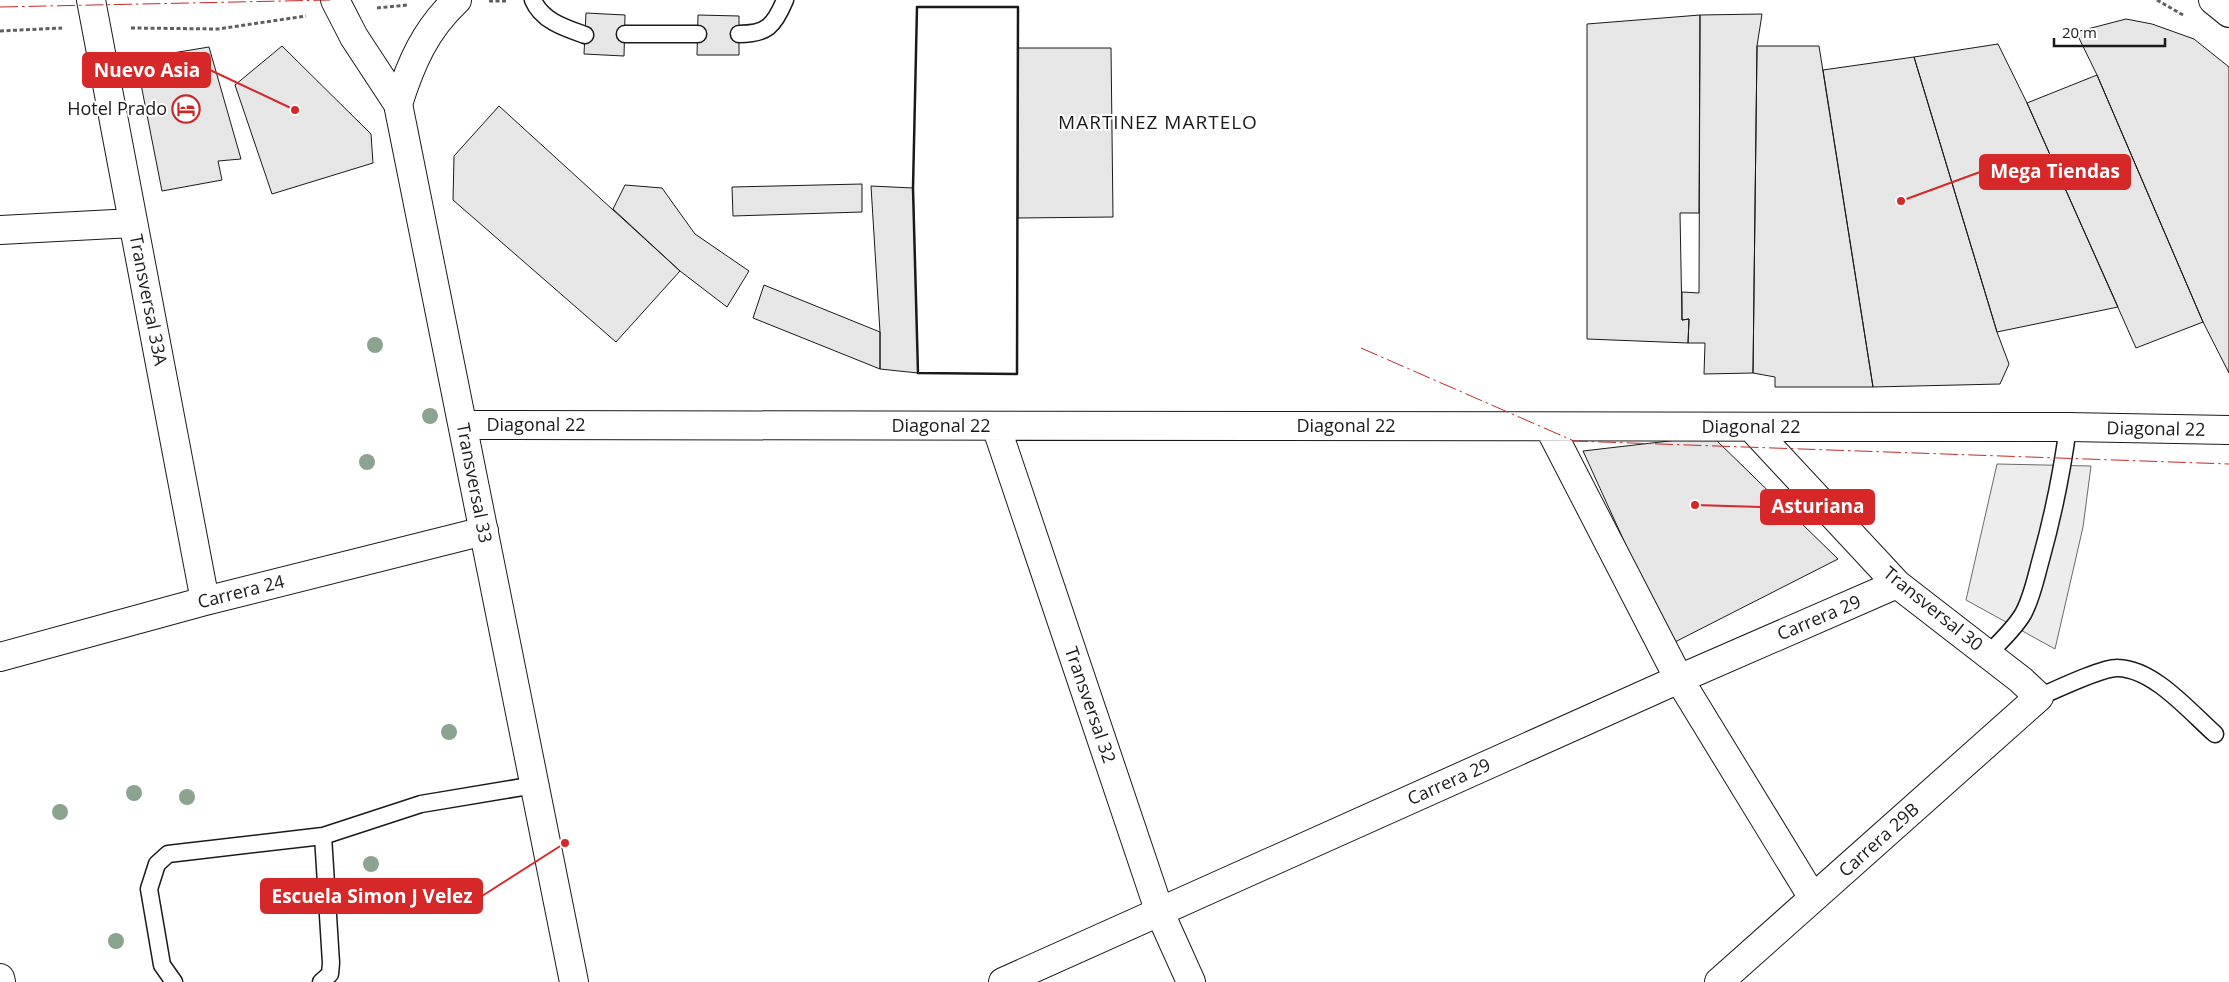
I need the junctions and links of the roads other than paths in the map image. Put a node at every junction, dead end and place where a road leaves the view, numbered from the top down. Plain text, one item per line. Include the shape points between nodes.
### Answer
1 (90, 0) edge
2 (533, 0) edge
3 (785, 0) edge
4 (2213, 0) edge
5 (457, 1) edge
6 (338, 6) edge
7 (2229, 13) edge
8 (625, 34) dead end
9 (698, 34) dead end
10 (739, 34) dead end
11 (585, 35) dead end
12 (398, 104) junction
13 (133, 223) junction
14 (0, 230) edge
15 (462, 425) junction
16 (996, 426) junction
17 (1549, 427) junction
18 (1751, 427) junction
19 (2068, 428) junction
20 (2229, 430) edge
21 (484, 531) junction
22 (1897, 584) junction
23 (205, 601) junction
24 (1988, 654) junction
25 (0, 657) edge
26 (1679, 679) junction
27 (2039, 697) junction
28 (2215, 734) dead end
29 (535, 785) junction
30 (323, 836) junction
31 (1813, 898) junction
32 (1160, 912) junction
33 (174, 982) edge
34 (321, 982) edge
35 (574, 982) edge
36 (1002, 982) edge
37 (1191, 982) edge
38 (1719, 982) edge

1 - 13 street, Transversal 33A
2 - 11 lane via 537,9 558,26
3 - 10 lane via 770,27 756,34
4 - 7 street
5 - 12 street via 430,31 410,66
6 - 12 street, Transversal 33 via 354,37
8 - 9 lane
12 - 15 street, Transversal 33
13 - 14 street
13 - 23 street, Transversal 33A
15 - 16 street, Diagonal 22
15 - 21 street, Transversal 33
16 - 17 street, Diagonal 22
16 - 32 street, Transversal 32
17 - 18 street, Diagonal 22
17 - 26 street
18 - 19 street, Diagonal 22
18 - 22 street, Transversal 30
19 - 20 street, Diagonal 22
19 - 24 lane via 2050,528 2024,613
21 - 23 street, Carrera 24
21 - 29 street, Transversal 33
22 - 24 street, Transversal 30
22 - 26 street, Carrera 29
23 - 25 street, Carrera 24
24 - 27 street, Transversal 30
26 - 31 street
26 - 32 street, Carrera 29
27 - 28 lane via 2116,667 2135,671 2158,682
27 - 31 street, Carrera 29B
29 - 30 lane via 421,804
29 - 35 street, Transversal 33
30 - 33 lane via 168,854 157,864 149,888 162,965
30 - 34 lane via 331,963 330,974
31 - 38 street, Carrera 29B
32 - 36 street, Carrera 29
32 - 37 street, Transversal 32

